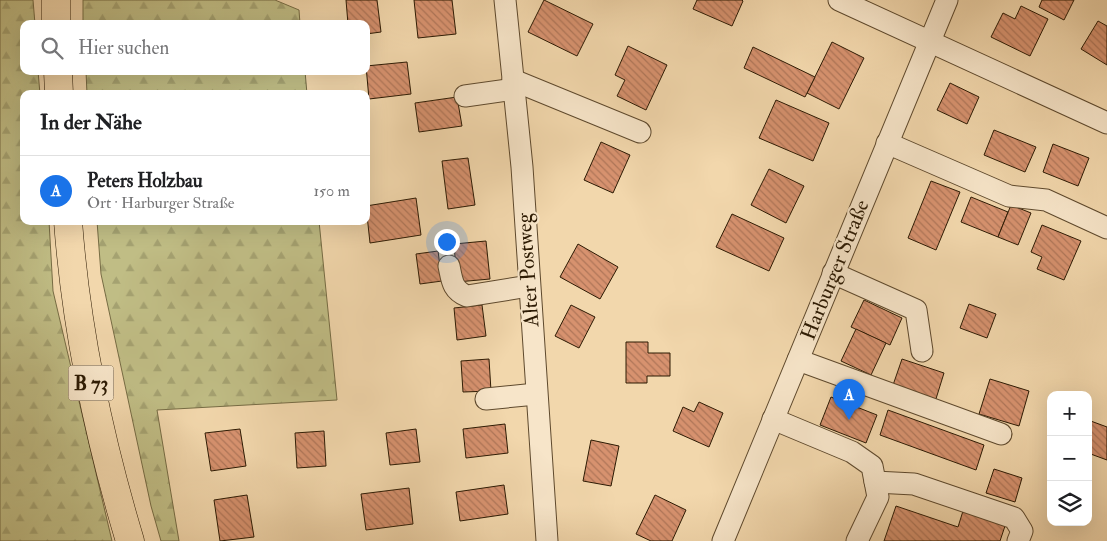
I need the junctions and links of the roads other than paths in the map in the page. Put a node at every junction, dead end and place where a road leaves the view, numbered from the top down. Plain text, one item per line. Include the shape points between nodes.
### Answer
1 (56, 0) edge
2 (505, 0) edge
3 (839, 0) edge
4 (946, 0) edge
5 (56, 20) edge
6 (929, 42) junction
7 (58, 75) edge
8 (514, 84) junction
9 (59, 90) edge
10 (465, 96) dead end
11 (1107, 123) edge
12 (640, 132) dead end
13 (887, 142) junction
14 (69, 225) edge
15 (1107, 228) edge
16 (449, 266) dead end
17 (833, 273) junction
18 (529, 286) junction
19 (922, 351) dead end
20 (798, 360) junction
21 (536, 394) junction
22 (486, 400) dead end
23 (773, 419) junction
24 (1001, 434) dead end
25 (875, 482) junction
26 (130, 541) edge
27 (547, 541) edge
28 (723, 541) edge
29 (857, 541) edge
30 (1018, 541) edge

1 - 5 main road
2 - 8 street, Alter Postweg
3 - 6 street
4 - 6 street, Harburger Straße
6 - 11 street
6 - 13 street, Harburger Straße
7 - 9 main road
8 - 10 street
8 - 12 street
8 - 18 street, Alter Postweg
13 - 15 street via 1008,196 1046,200
13 - 17 street, Harburger Straße
14 - 26 main road, B 73 via 96,409
16 - 18 street via 453,286 467,296
17 - 19 street via 916,310
17 - 20 street, Harburger Straße
18 - 21 street, Alter Postweg
20 - 23 street, Harburger Straße
20 - 24 street
21 - 22 street
21 - 27 street, Alter Postweg
23 - 25 street via 852,452 872,466
23 - 28 street, Harburger Straße
25 - 29 street via 878,497
25 - 30 street via 914,484 1014,518 1022,531

